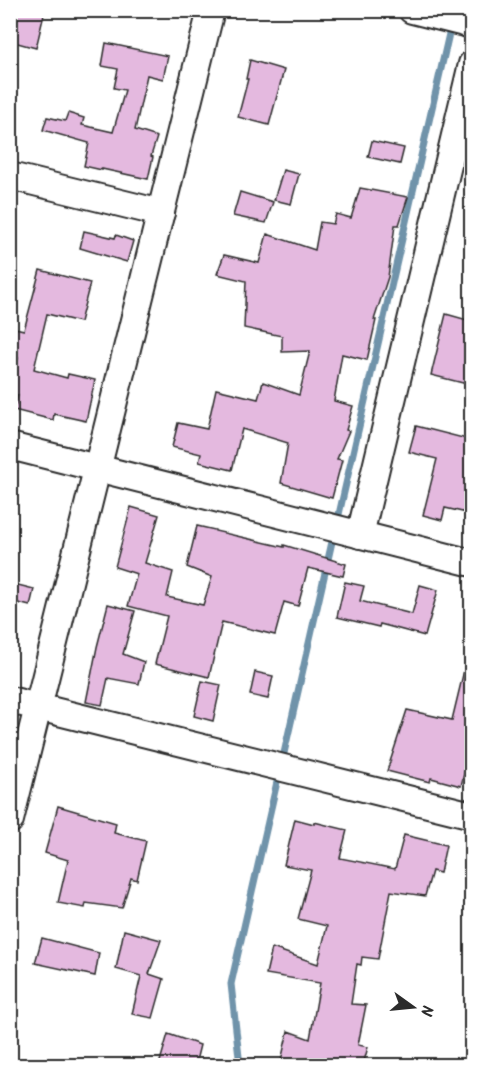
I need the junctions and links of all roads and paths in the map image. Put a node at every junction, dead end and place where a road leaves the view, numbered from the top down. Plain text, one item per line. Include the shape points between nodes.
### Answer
1 (211, 10) edge
2 (412, 10) edge
3 (471, 25) edge
4 (471, 64) edge
5 (10, 176) edge
6 (161, 213) junction
7 (10, 446) edge
8 (98, 469) junction
9 (360, 535) junction
10 (471, 563) edge
11 (10, 700) edge
12 (39, 707) junction
13 (471, 815) edge
14 (10, 820) edge

1 - 6 street
2 - 3 street
4 - 9 street
5 - 6 street
6 - 8 street
7 - 8 street
8 - 9 street
8 - 12 street
9 - 10 street
11 - 12 street
12 - 13 street
12 - 14 street

